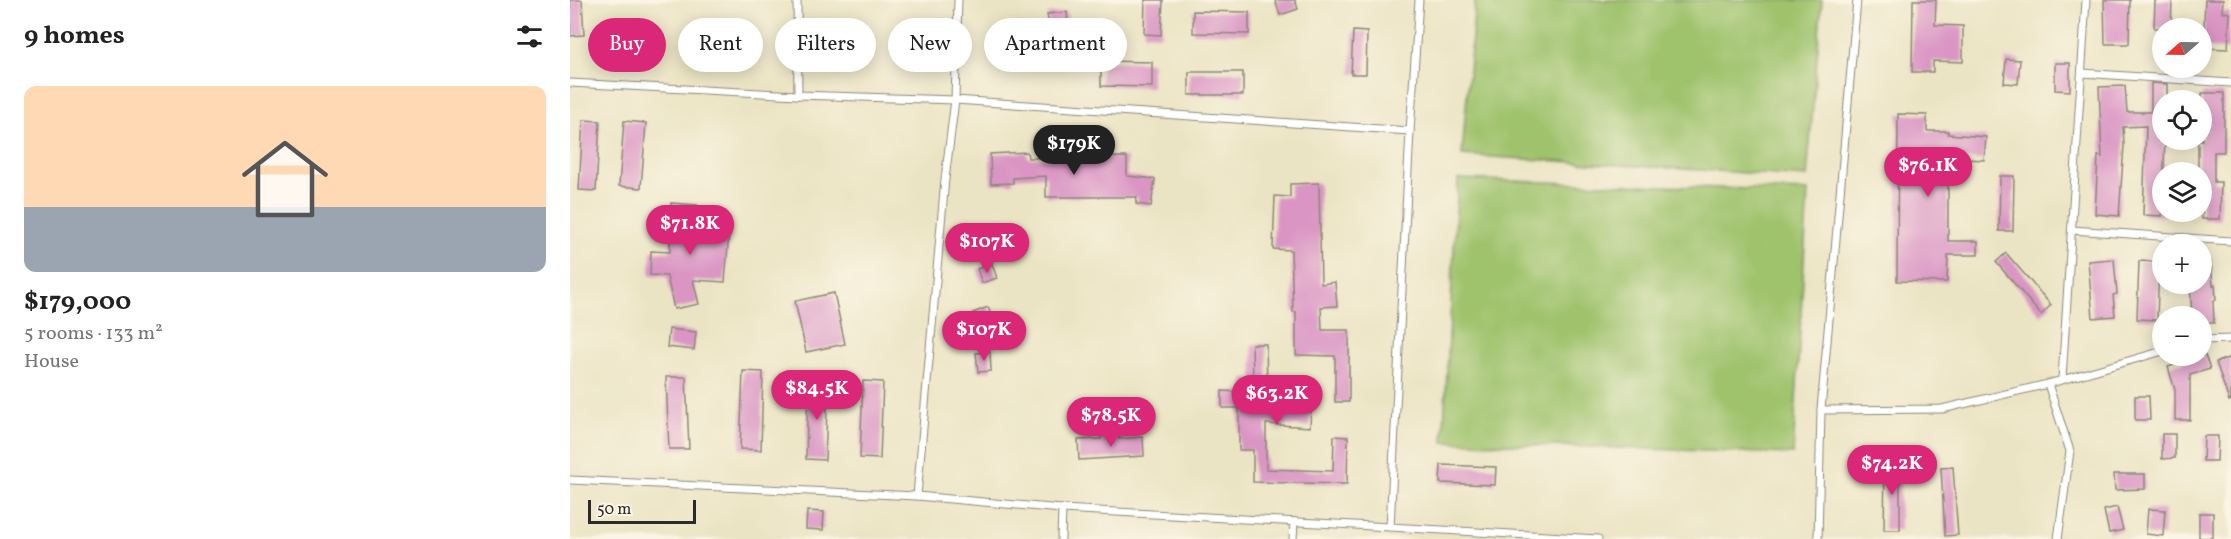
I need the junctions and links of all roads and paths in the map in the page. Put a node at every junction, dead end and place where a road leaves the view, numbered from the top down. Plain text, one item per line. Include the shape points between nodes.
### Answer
1 (797, 0) edge
2 (958, 0) edge
3 (1419, 0) edge
4 (1857, 0) edge
5 (2086, 0) edge
6 (2082, 73) junction
7 (570, 82) edge
8 (2231, 83) edge
9 (798, 95) junction
10 (955, 100) junction
11 (1410, 131) junction
12 (2072, 230) junction
13 (2231, 241) edge
14 (2231, 339) edge
15 (2212, 340) edge
16 (2152, 354) edge
17 (2062, 379) junction
18 (2048, 384) junction
19 (1821, 410) junction
20 (570, 480) edge
21 (917, 496) junction
22 (1062, 509) junction
23 (1294, 522) junction
24 (1390, 527) junction
25 (1549, 538) edge
26 (1061, 539) edge
27 (1293, 539) edge
28 (1598, 539) edge
29 (1818, 539) edge
30 (2058, 539) edge

1 - 9 lane
2 - 10 lane
3 - 11 lane
4 - 19 lane
5 - 6 lane
6 - 8 lane
6 - 12 lane
7 - 9 lane
9 - 10 lane
10 - 11 lane
10 - 21 lane
11 - 24 lane
12 - 13 lane
12 - 17 lane
14 - 15 lane
16 - 17 lane
17 - 18 lane
18 - 19 lane via 1942,409
18 - 30 lane via 2070,451
19 - 29 lane
20 - 21 lane
21 - 22 lane
22 - 23 lane
22 - 26 lane
23 - 24 lane
23 - 27 lane
24 - 25 lane
25 - 28 lane

